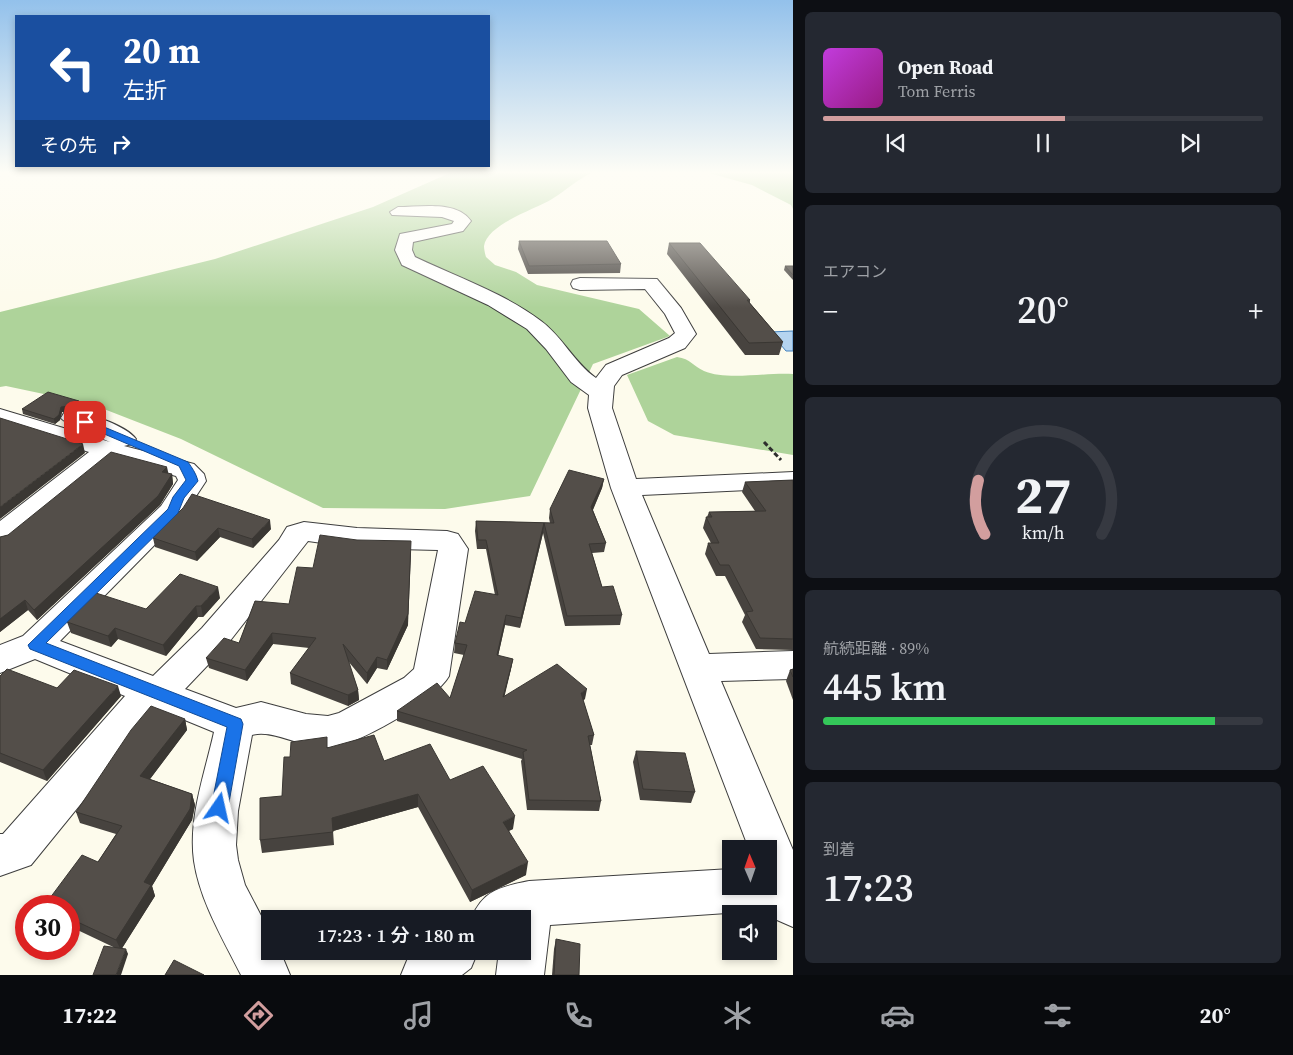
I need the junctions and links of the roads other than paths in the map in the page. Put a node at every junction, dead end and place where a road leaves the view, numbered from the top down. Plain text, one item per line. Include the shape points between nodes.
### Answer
1 (460, 218) edge
2 (580, 284) dead end
3 (600, 392) junction
4 (73, 418) dead end
5 (7, 424) edge
6 (108, 450) junction
7 (185, 470) junction
8 (793, 480) edge
9 (625, 488) junction
10 (0, 536) edge
11 (35, 645) junction
12 (0, 660) edge
13 (793, 665) edge
14 (698, 668) junction
15 (155, 692) junction
16 (235, 724) junction
17 (0, 855) edge
18 (791, 893) edge
19 (528, 910) edge
20 (443, 960) edge
21 (518, 960) edge
22 (266, 975) edge
23 (425, 975) edge
24 (520, 975) edge

1 - 3 street via 457,228 406,238 402,244 408,261 495,301 534,324 579,377
2 - 3 street via 650,283 674,312 686,334 614,370
3 - 9 street via 600,408
4 - 7 street via 184,464
5 - 6 street
6 - 7 street
6 - 10 street
7 - 11 street via 191,474 192,481 179,497 174,510
8 - 9 street
9 - 14 street
11 - 12 street
11 - 15 street
13 - 14 street
14 - 18 street
15 - 16 street
15 - 16 street via 214,637 297,534 304,530 357,538 450,543 453,549 431,676 417,688 348,727 328,732 306,730 261,717
15 - 17 street via 16,851
16 - 22 street via 216,825 216,859 223,885
18 - 19 street
20 - 23 street
21 - 24 street

